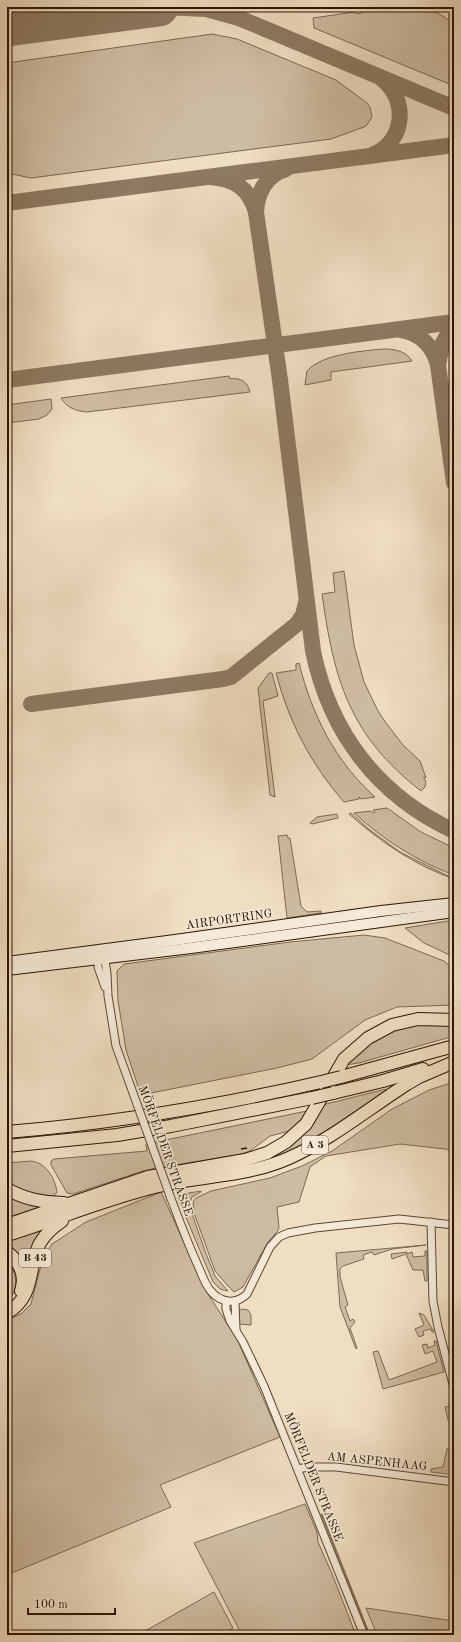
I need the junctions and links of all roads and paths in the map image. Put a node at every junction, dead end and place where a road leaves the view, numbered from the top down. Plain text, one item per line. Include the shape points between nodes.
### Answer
1 (454, 902) edge
2 (454, 912) edge
3 (101, 956) junction
4 (7, 962) edge
5 (7, 970) edge
6 (454, 1020) edge
7 (454, 1046) edge
8 (454, 1061) edge
9 (7, 1132) edge
10 (7, 1146) edge
11 (159, 1186) joint
12 (7, 1189) edge
13 (113, 1194) junction
14 (75, 1208) junction
15 (431, 1222) junction
16 (7, 1225) edge
17 (454, 1225) edge
18 (7, 1235) edge
19 (7, 1252) edge
20 (226, 1301) junction
21 (235, 1301) junction
22 (7, 1308) edge
23 (7, 1313) edge
24 (236, 1330) junction
25 (451, 1361) edge
26 (454, 1388) edge
27 (298, 1469) junction
28 (454, 1482) edge
29 (364, 1635) edge

1 - 3 street, AIRPORTRING via 175,940
2 - 3 street, AIRPORTRING
3 - 4 street, AIRPORTRING
3 - 5 street, AIRPORTRING
3 - 20 street, MÖRFELDER STRASSE, bridge via 98,967 108,996 116,1046 136,1104 190,1248 206,1283 213,1293
6 - 13 highway, B 43 via 405,1022 392,1025 368,1038 344,1059 306,1124 286,1142 268,1153 239,1161 148,1177
7 - 9 highway, bridge via 321,1082 236,1100 160,1114
8 - 10 highway, A 3, bridge via 312,1098 172,1126 91,1138
8 - 11 highway, A 3 via 407,1084 330,1137 288,1158 248,1172
11 - 13 highway, B 43
12 - 14 highway, B 43 via 22,1197
13 - 14 highway, B 43
14 - 16 highway, B 43
14 - 18 highway, B 43
14 - 23 highway, B 43 via 50,1230 41,1242 35,1255 27,1291 17,1306
15 - 17 street
15 - 21 street via 392,1219 288,1233 273,1242 251,1288 242,1299
15 - 25 street via 434,1301 438,1327
19 - 22 highway, B 43 via 20,1267 23,1279 18,1297
20 - 21 street
20 - 24 street, MÖRFELDER STRASSE via 230,1321
21 - 24 street, MÖRFELDER STRASSE
24 - 27 street, MÖRFELDER STRASSE via 264,1386
25 - 26 street
27 - 28 street, AM ASPENHAAG via 336,1467
27 - 29 street, MÖRFELDER STRASSE

